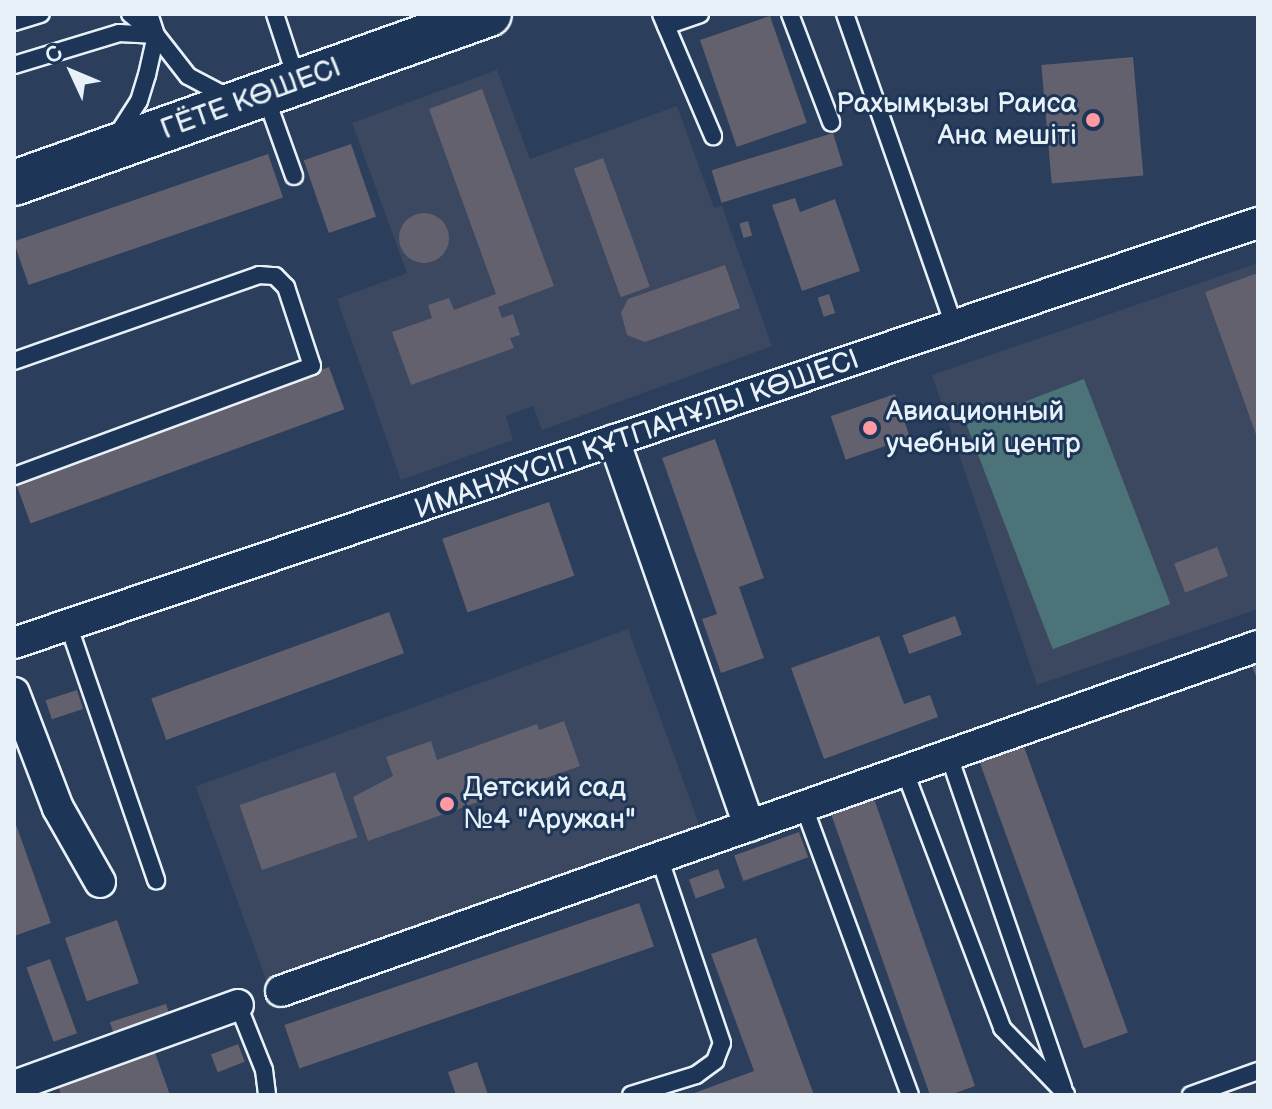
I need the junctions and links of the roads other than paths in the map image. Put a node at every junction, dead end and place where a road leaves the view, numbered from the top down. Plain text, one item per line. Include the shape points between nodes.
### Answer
1 (41, 14) edge
2 (130, 14) edge
3 (149, 14) edge
4 (275, 14) edge
5 (489, 14) edge
6 (700, 14) edge
7 (790, 14) edge
8 (845, 14) edge
9 (664, 20) edge
10 (14, 22) edge
11 (156, 35) junction
12 (14, 65) edge
13 (282, 89) junction
14 (831, 122) dead end
15 (713, 136) dead end
16 (103, 152) junction
17 (294, 176) dead end
18 (14, 183) edge
19 (1258, 223) edge
20 (955, 328) junction
21 (14, 361) edge
22 (614, 440) junction
23 (14, 476) edge
24 (69, 627) junction
25 (14, 643) edge
26 (1258, 646) edge
27 (14, 693) edge
28 (949, 756) junction
29 (905, 772) junction
30 (804, 807) junction
31 (749, 826) junction
32 (659, 857) junction
33 (156, 880) dead end
34 (100, 882) dead end
35 (281, 991) dead end
36 (238, 1005) joint
37 (1258, 1071) edge
38 (14, 1086) edge
39 (267, 1095) edge
40 (631, 1095) edge
41 (910, 1095) edge
42 (1066, 1095) edge
43 (1191, 1095) edge

1 - 10 lane
2 - 11 lane
3 - 11 lane
4 - 13 lane
5 - 13 main road, ГЁТЕ КӨШЕСІ
6 - 9 lane
7 - 14 lane
8 - 20 lane
9 - 15 lane
11 - 12 lane via 119,33
11 - 13 lane via 188,76 220,93
11 - 16 lane via 139,101
13 - 16 main road, ГЁТЕ КӨШЕСІ
13 - 17 lane
16 - 18 main road, ГЁТЕ КӨШЕСІ
19 - 20 street, ИМАНЖҮСІП ҚҰТПАНҰЛЫ КӨШЕСІ
20 - 22 street, ИМАНЖҮСІП ҚҰТПАНҰЛЫ КӨШЕСІ
21 - 23 lane via 259,275 275,276 286,287 312,366
22 - 24 street, ИМАНЖҮСІП ҚҰТПАНҰЛЫ КӨШЕСІ
22 - 31 street
24 - 25 street, ИМАНЖҮСІП ҚҰТПАНҰЛЫ КӨШЕСІ
24 - 33 lane
26 - 28 street
27 - 34 street via 58,808
28 - 29 street
28 - 42 lane
29 - 30 street
29 - 42 lane via 1002,1028
30 - 31 street
30 - 41 lane
31 - 32 street
32 - 35 street
32 - 40 lane via 722,1043 715,1061 696,1075
36 - 38 street
36 - 39 lane via 264,1070
37 - 43 lane

